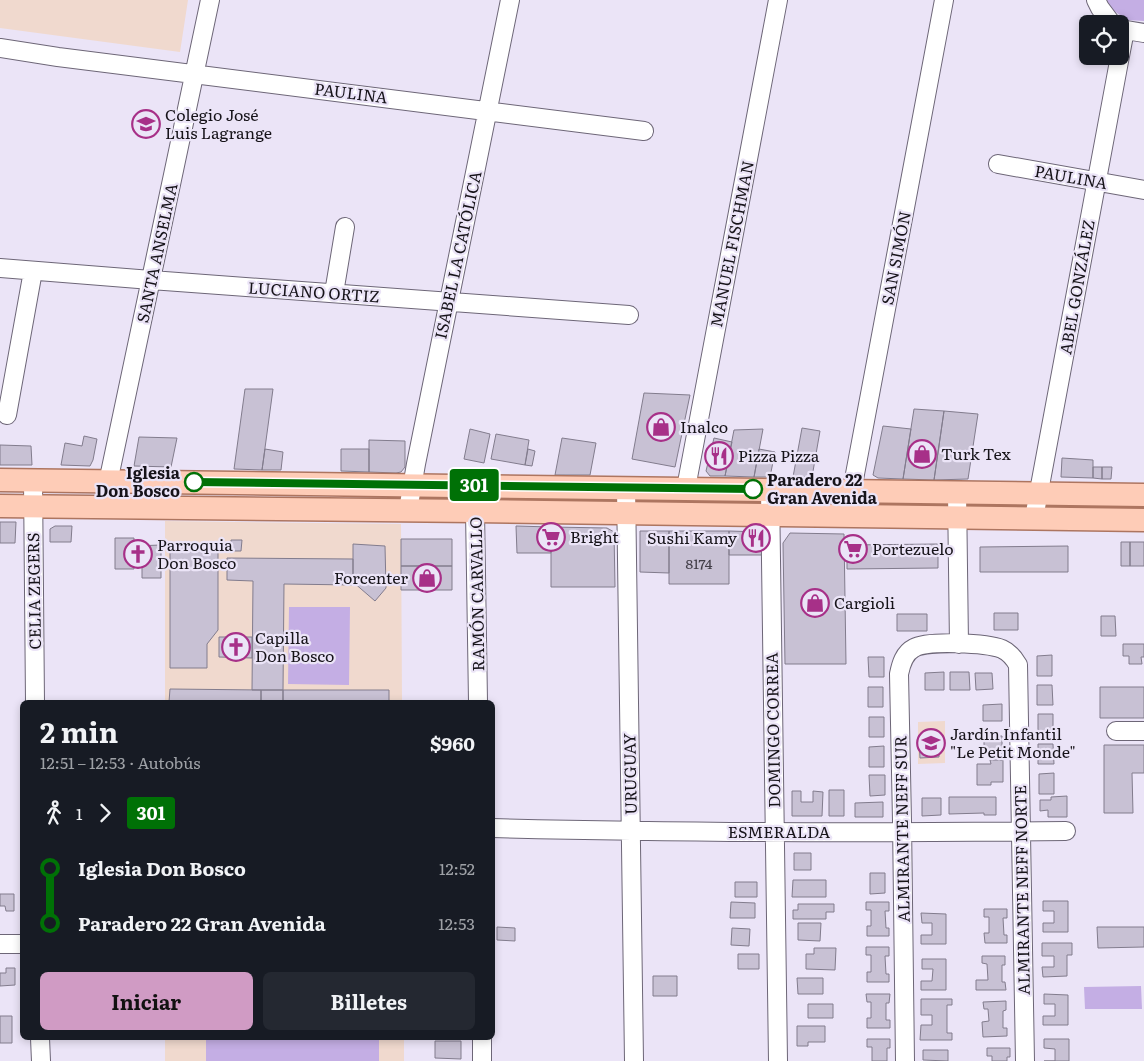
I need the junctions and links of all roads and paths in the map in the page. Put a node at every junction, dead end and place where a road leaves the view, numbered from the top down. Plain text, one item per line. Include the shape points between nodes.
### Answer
1 (210, 0) edge
2 (510, 0) edge
3 (778, 0) edge
4 (944, 0) edge
5 (1096, 0) edge
6 (1107, 15) edge
7 (1129, 30) edge
8 (1144, 33) edge
9 (0, 48) edge
10 (1118, 65) edge
11 (195, 74) junction
12 (487, 111) junction
13 (644, 131) dead end
14 (998, 164) dead end
15 (1097, 182) junction
16 (1144, 190) edge
17 (344, 227) dead end
18 (0, 268) edge
19 (33, 271) junction
20 (152, 280) junction
21 (334, 293) junction
22 (448, 302) junction
23 (629, 315) dead end
24 (8, 415) dead end
25 (0, 480) edge
26 (33, 480) junction
27 (108, 482) junction
28 (412, 484) junction
29 (476, 486) junction
30 (626, 487) junction
31 (686, 488) junction
32 (770, 489) junction
33 (852, 490) junction
34 (957, 492) junction
35 (1039, 493) junction
36 (1144, 495) edge
37 (0, 506) edge
38 (33, 506) junction
39 (103, 506) junction
40 (408, 510) junction
41 (475, 510) junction
42 (626, 513) junction
43 (770, 515) junction
44 (853, 516) junction
45 (958, 517) junction
46 (1034, 518) junction
47 (1144, 520) edge
48 (959, 644) junction
49 (35, 700) edge
50 (478, 700) edge
51 (1116, 731) dead end
52 (1144, 731) edge
53 (495, 828) edge
54 (1021, 831) junction
55 (1066, 831) dead end
56 (631, 832) junction
57 (903, 832) junction
58 (775, 833) junction
59 (0, 944) edge
60 (20, 944) edge
61 (40, 1040) edge
62 (482, 1040) edge
63 (41, 1061) edge
64 (482, 1061) edge
65 (634, 1061) edge
66 (778, 1061) edge
67 (905, 1061) edge
68 (1025, 1061) edge

1 - 11 street, SANTA ANSELMA
2 - 12 street, ISABEL LA CATÓLICA
3 - 31 street, MANUEL FISCHMAN
4 - 33 street, SAN SIMÓN
5 - 6 street
7 - 8 street
9 - 11 street, PAULINA
10 - 15 street, ABEL GONZÁLEZ
11 - 12 street, PAULINA
11 - 20 street, SANTA ANSELMA
12 - 13 street, PAULINA
12 - 22 street, ISABEL LA CATÓLICA
14 - 15 street, PAULINA
15 - 16 street, PAULINA
15 - 35 street, ABEL GONZÁLEZ
17 - 21 street
18 - 19 street, LUCIANO ORTIZ
19 - 20 street, LUCIANO ORTIZ
19 - 24 street
20 - 21 street, LUCIANO ORTIZ
20 - 27 street, SANTA ANSELMA
21 - 22 street, LUCIANO ORTIZ
22 - 23 street, LUCIANO ORTIZ
22 - 28 street, ISABEL LA CATÓLICA
25 - 26 main road
26 - 27 main road
26 - 38 street, CELIA ZEGERS
27 - 28 main road
27 - 39 street, SANTA ANSELMA
28 - 29 main road
28 - 40 street, ISABEL LA CATÓLICA
29 - 30 main road
29 - 41 street, RAMÓN CARVALLO
30 - 31 main road
30 - 42 street, URUGUAY
31 - 32 main road
32 - 33 main road
32 - 43 street, DOMINGO CORREA
33 - 34 main road
33 - 44 street, SAN SIMÓN
34 - 35 main road
34 - 45 street
35 - 36 main road
35 - 46 street, ABEL GONZÁLEZ
37 - 38 main road
38 - 39 main road
38 - 49 street, CELIA ZEGERS
39 - 40 main road
40 - 41 main road
41 - 42 main road
41 - 50 street, RAMÓN CARVALLO
42 - 43 main road
42 - 56 street, URUGUAY
43 - 44 main road
43 - 58 street, DOMINGO CORREA
44 - 45 main road
45 - 46 main road
45 - 48 street
46 - 47 main road
48 - 54 street, ALMIRANTE NEFF NORTE via 999,648 1011,655 1018,665
48 - 57 street, ALMIRANTE NEFF SUR via 926,644 912,648 901,666
51 - 52 street
53 - 56 street, ESMERALDA
54 - 55 street, ESMERALDA
54 - 57 street, ESMERALDA
54 - 68 street, ALMIRANTE NEFF NORTE
56 - 58 street, ESMERALDA
56 - 65 street, URUGUAY
57 - 58 street, ESMERALDA
57 - 67 street, ALMIRANTE NEFF SUR
58 - 66 street, DOMINGO CORREA
59 - 60 street
61 - 63 street
62 - 64 street

